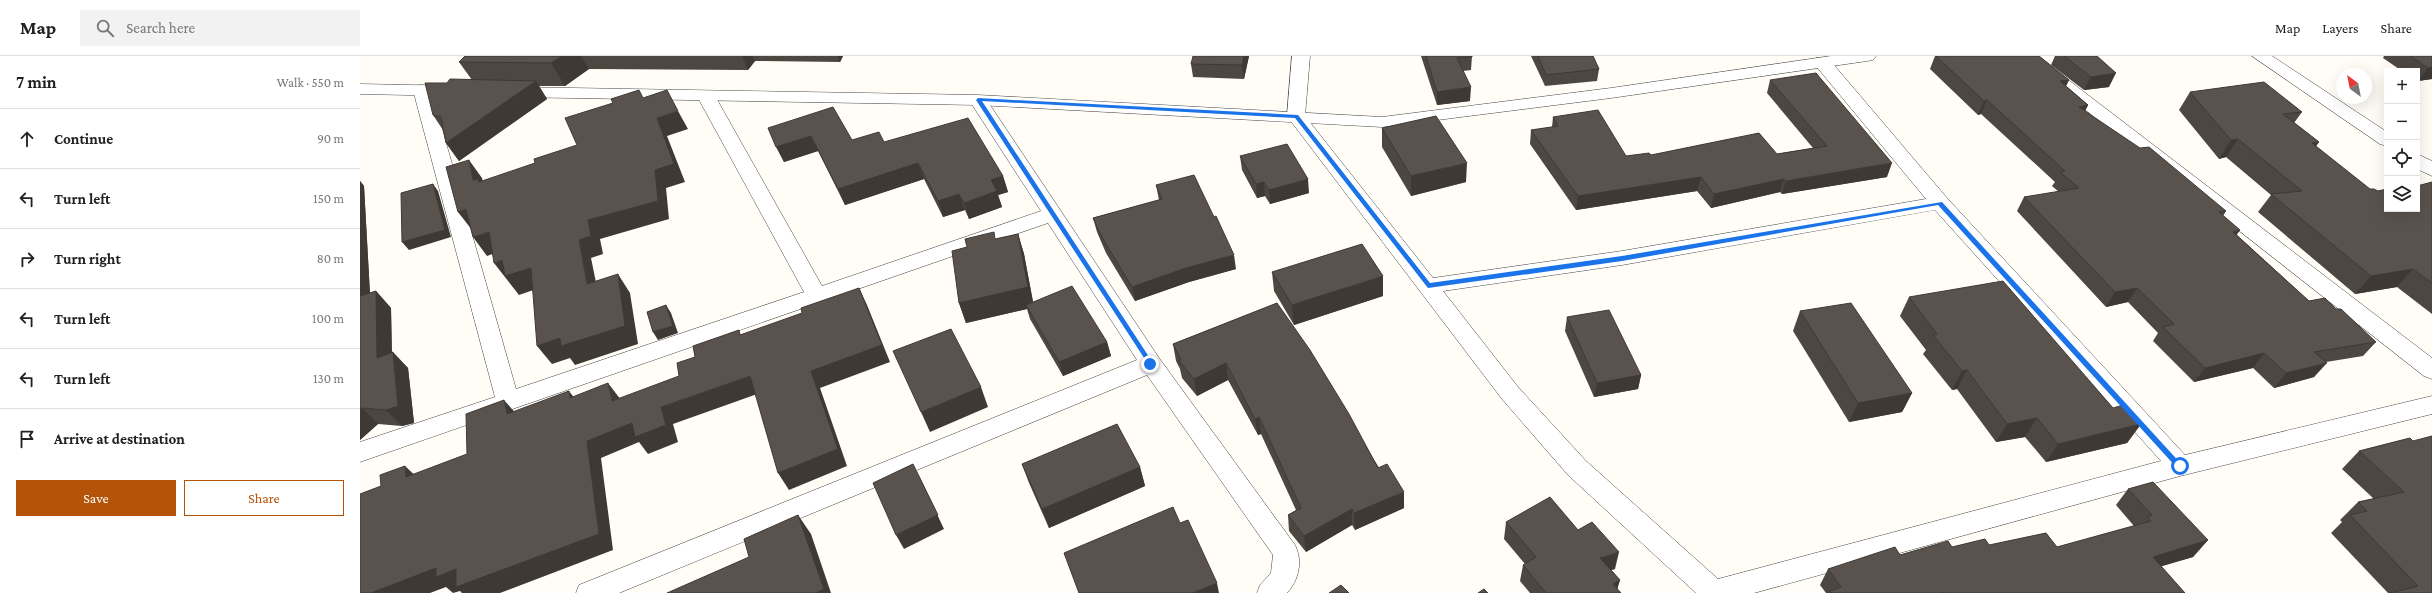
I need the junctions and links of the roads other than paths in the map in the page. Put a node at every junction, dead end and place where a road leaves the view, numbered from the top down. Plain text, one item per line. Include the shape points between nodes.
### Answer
1 (1302, 56) edge
2 (1867, 56) edge
3 (2026, 56) edge
4 (2261, 56) edge
5 (1845, 57) edge
6 (1822, 62) junction
7 (360, 89) edge
8 (422, 90) junction
9 (706, 96) junction
10 (978, 100) junction
11 (1296, 116) junction
12 (2384, 138) edge
13 (2420, 162) edge
14 (2432, 170) edge
15 (1940, 203) junction
16 (1054, 214) junction
17 (1428, 286) junction
18 (817, 296) junction
19 (1150, 364) junction
20 (2432, 370) edge
21 (508, 402) junction
22 (2432, 405) edge
23 (360, 452) edge
24 (2180, 466) junction
25 (589, 593) edge
26 (1270, 593) edge
27 (1715, 593) edge

1 - 11 street
2 - 5 street
3 - 20 street
4 - 12 street
5 - 6 street
6 - 11 street via 1610,93 1382,122 1348,122
6 - 15 street
7 - 8 street
8 - 9 street
8 - 21 street
9 - 10 street
9 - 18 street
10 - 11 street
10 - 16 street
11 - 17 street
13 - 14 street
15 - 17 street via 1622,258
15 - 24 street
16 - 18 street
16 - 19 street
17 - 27 street via 1510,393 1577,468
18 - 21 street
19 - 25 street
19 - 26 street via 1286,552 1284,578
21 - 23 street
22 - 24 street
24 - 27 street

